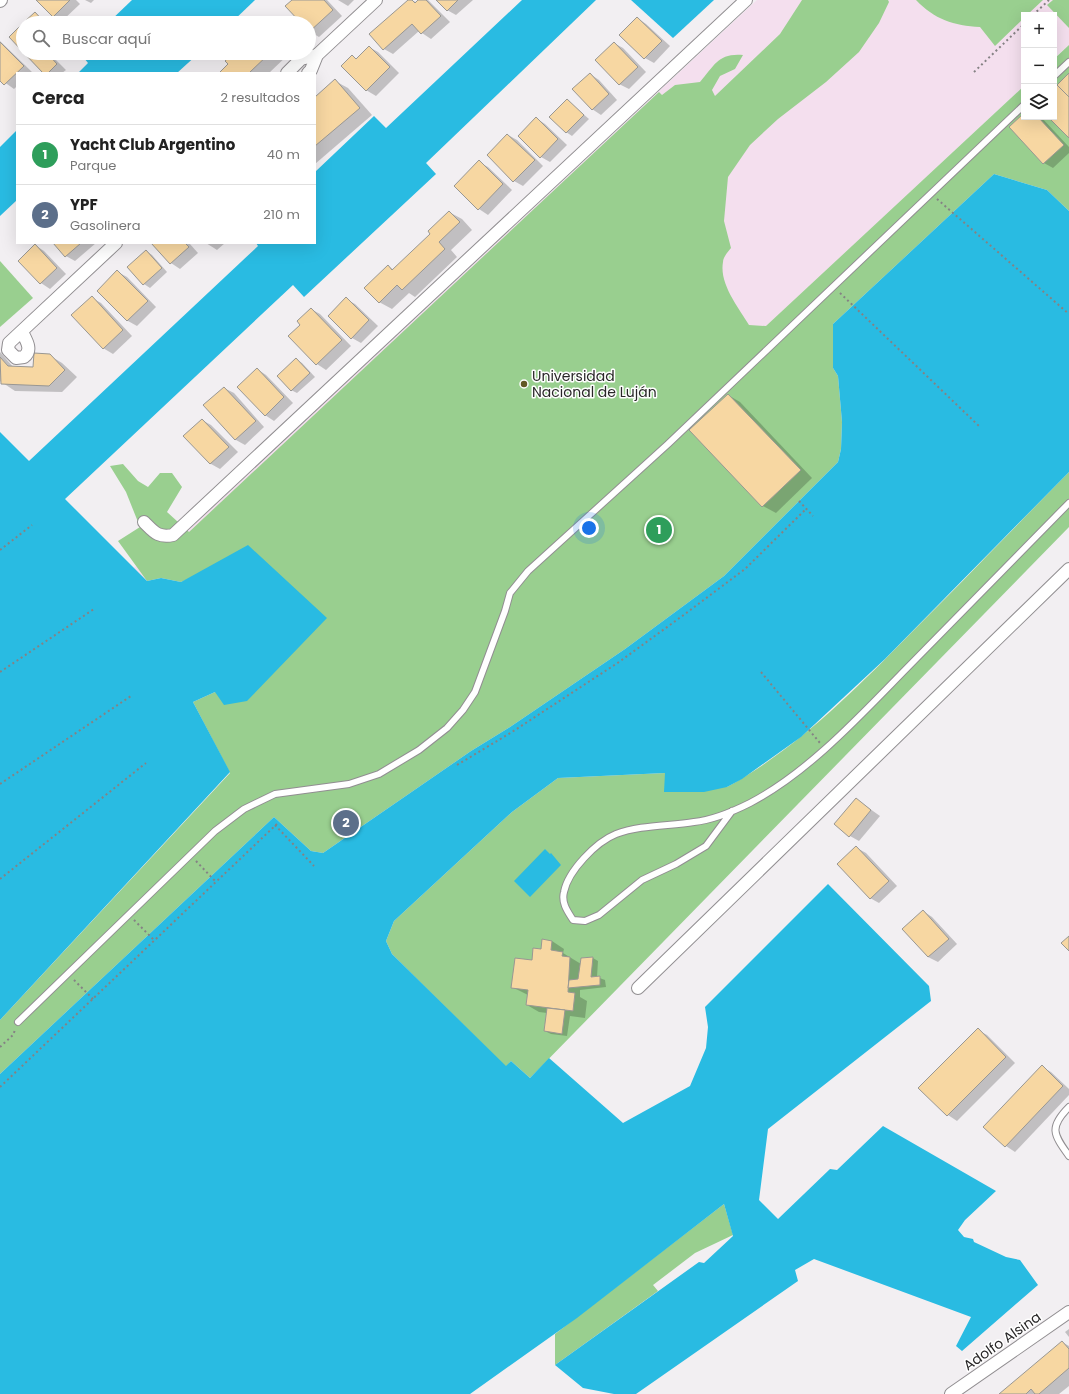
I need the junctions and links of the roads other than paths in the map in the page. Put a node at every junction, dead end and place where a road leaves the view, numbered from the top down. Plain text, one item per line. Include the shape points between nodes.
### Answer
1 (376, 0) edge
2 (746, 0) edge
3 (317, 55) edge
4 (301, 60) edge
5 (315, 60) edge
6 (1069, 62) edge
7 (288, 72) edge
8 (309, 72) edge
9 (1057, 73) edge
10 (1021, 108) edge
11 (115, 244) edge
12 (22, 332) dead end
13 (1069, 503) edge
14 (144, 522) dead end
15 (1069, 569) edge
16 (732, 811) junction
17 (638, 988) dead end
18 (18, 1022) road end
19 (1069, 1107) edge
20 (1069, 1156) edge
21 (1069, 1312) edge
22 (951, 1394) edge

1 - 3 street
2 - 14 street via 173,535 157,535
4 - 7 street
5 - 8 street
6 - 9 lane
10 - 18 lane via 668,444 528,571 510,593 475,692 464,710 446,728 419,750 380,774 349,784 275,794 230,819
11 - 12 street
13 - 16 lane via 856,720 782,784
15 - 17 street
16 - 16 lane via 697,822 638,829 608,837 580,862 564,892 565,908 573,920 584,921 599,916 642,880 706,846
19 - 20 lane via 1060,1116 1054,1128 1057,1139
21 - 22 street, Adolfo Alsina

